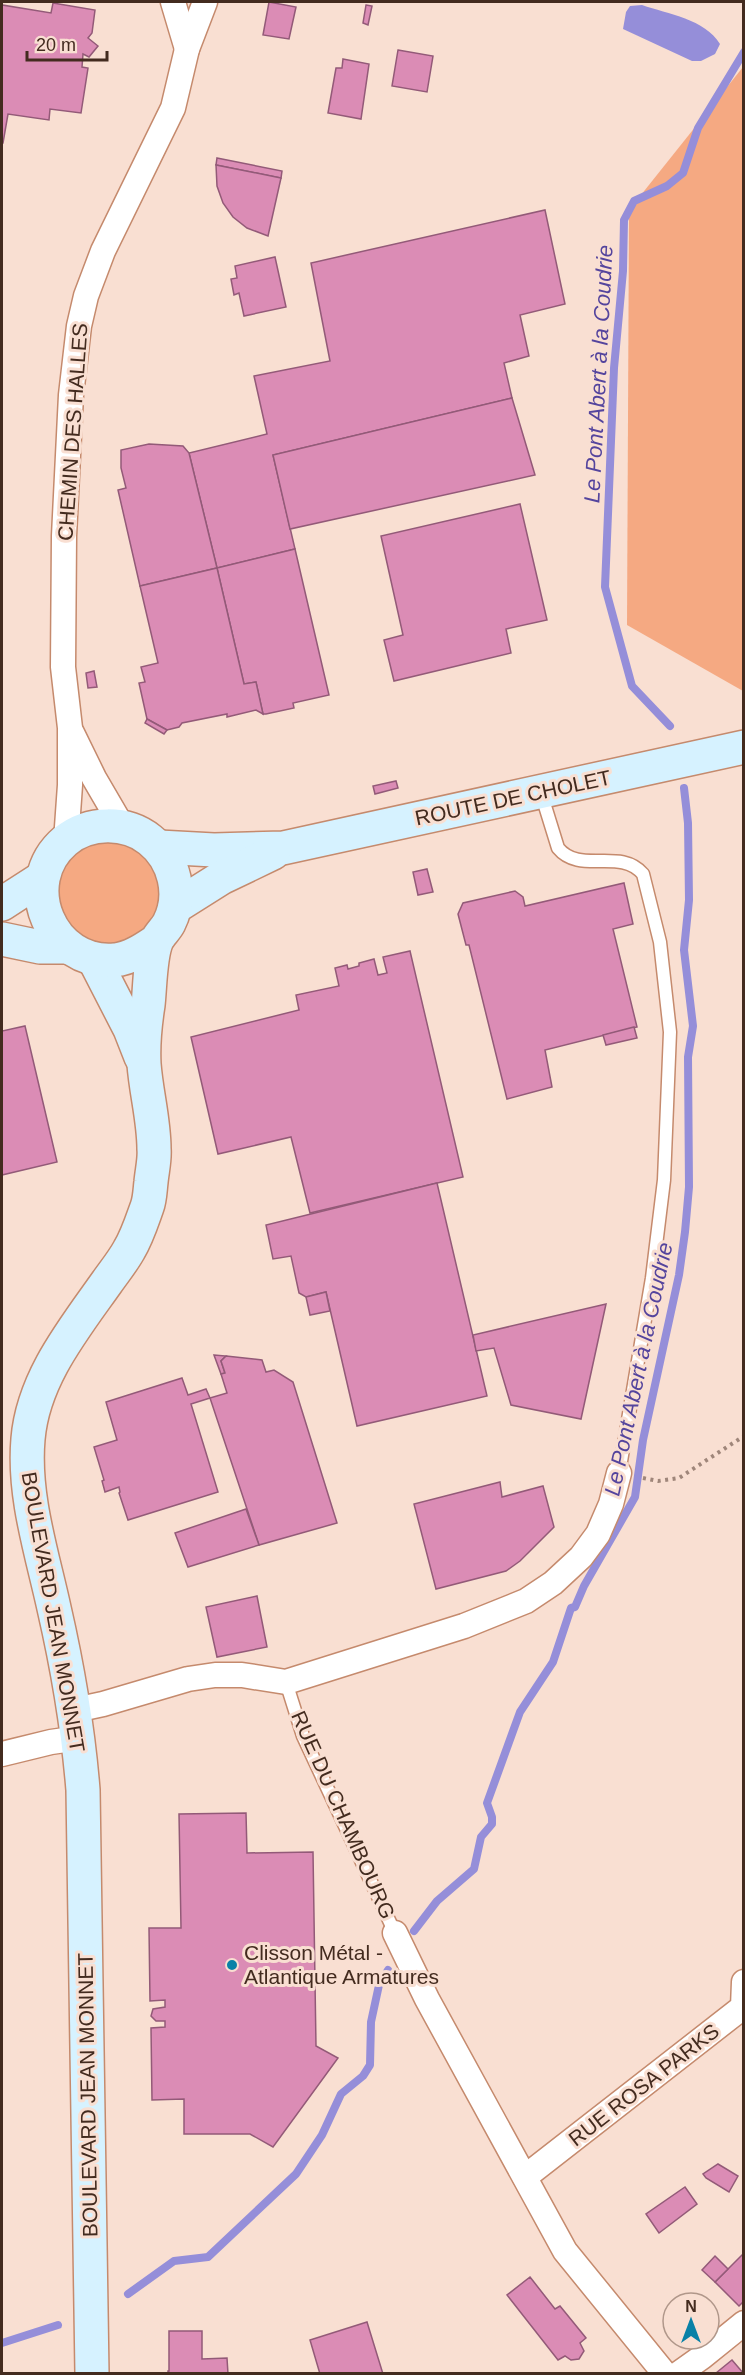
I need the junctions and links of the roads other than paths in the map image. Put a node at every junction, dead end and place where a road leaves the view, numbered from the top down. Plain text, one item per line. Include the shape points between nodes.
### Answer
1 (173, 2) edge
2 (205, 2) edge
3 (187, 49) junction
4 (70, 728) junction
5 (744, 747) edge
6 (541, 792) junction
7 (122, 826) junction
8 (66, 840) junction
9 (159, 847) junction
10 (283, 848) junction
11 (42, 878) junction
12 (2, 904) edge
13 (175, 907) junction
14 (2, 939) edge
15 (156, 941) junction
16 (81, 953) junction
17 (144, 1063) junction
18 (619, 1473) joint
19 (286, 1682) junction
20 (77, 1724) junction
21 (2, 1754) edge
22 (395, 1933) joint
23 (744, 1982) edge
24 (743, 2008) edge
25 (525, 2177) junction
26 (744, 2322) edge
27 (92, 2373) edge
28 (665, 2373) edge
29 (678, 2373) edge

1 - 3 street, CHEMIN DES HALLES
2 - 3 street, CHEMIN DES HALLES
3 - 4 street, CHEMIN DES HALLES via 173,108 104,250 79,326 71,395 64,547 63,667
4 - 7 street, CHEMIN DES HALLES
4 - 8 street, CHEMIN DES HALLES
5 - 6 main road, ROUTE DE CHOLET
6 - 10 main road, ROUTE DE CHOLET
6 - 18 lane via 558,848 569,859 627,862 643,874 661,954 670,1032 664,1180 652,1278
7 - 8 main road via 83,830
7 - 9 main road
8 - 11 main road via 51,857
9 - 10 main road, ROUTE DE CHOLET
9 - 13 main road via 176,885
10 - 13 main road, ROUTE DE CHOLET via 221,878
11 - 12 main road
11 - 16 main road via 45,916 54,933
13 - 15 main road
14 - 16 main road
15 - 16 main road via 138,953 116,960
15 - 17 main road
16 - 17 main road via 130,1029
17 - 20 main road, BOULEVARD JEAN MONNET via 155,1150 148,1203 129,1250 44,1378 28,1434 29,1497
18 - 19 street via 598,1534 553,1584 526,1601 464,1626
19 - 20 street via 242,1675 188,1679 104,1704
19 - 22 lane, RUE DU CHAMBOURG via 303,1737
20 - 21 street via 51,1742
20 - 27 main road, BOULEVARD JEAN MONNET via 83,1790
22 - 25 street, RUE DU CHAMBOURG
23 - 24 street, RUE ROSA PARKS
24 - 25 street, RUE ROSA PARKS
25 - 28 street, RUE DU CHAMBOURG via 565,2252
26 - 29 street

